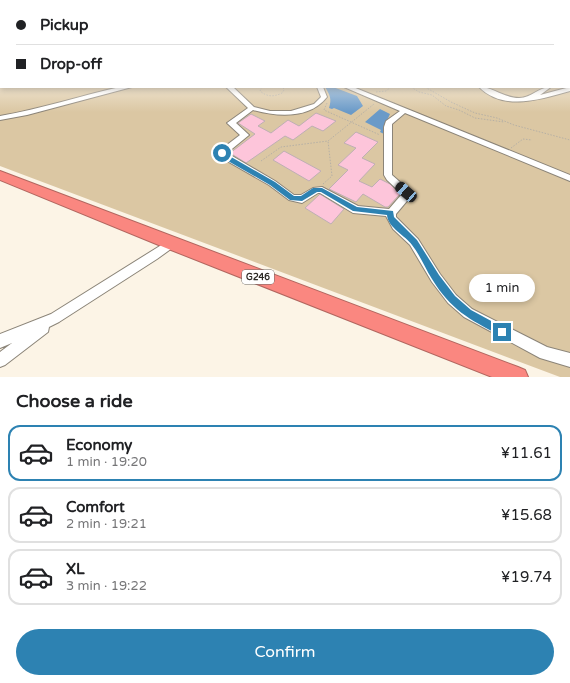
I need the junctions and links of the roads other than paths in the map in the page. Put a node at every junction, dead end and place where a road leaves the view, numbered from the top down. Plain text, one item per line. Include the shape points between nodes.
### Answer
1 (124, 88) edge
2 (230, 88) edge
3 (320, 88) edge
4 (351, 88) edge
5 (484, 88) edge
6 (546, 88) edge
7 (570, 89) edge
8 (530, 98) junction
9 (252, 108) junction
10 (404, 111) junction
11 (0, 118) edge
12 (0, 175) edge
13 (570, 178) edge
14 (391, 213) junction
15 (171, 243) junction
16 (55, 318) junction
17 (0, 342) edge
18 (0, 360) edge
19 (570, 360) edge
20 (518, 377) edge

1 - 11 street
2 - 9 street
3 - 9 street via 324,97 316,105 292,113 270,113
4 - 10 street
5 - 8 street via 507,98
6 - 8 street
7 - 8 street
9 - 14 street via 231,123 245,135 222,153 223,155 272,183 292,198 302,199 316,190 322,190 356,210
10 - 13 street
10 - 14 street via 388,127 388,174 407,195
12 - 15 highway, G246
14 - 19 street via 391,218 414,242 452,299 468,313 545,353
15 - 16 street
15 - 20 highway, G246
16 - 17 street
16 - 18 street

